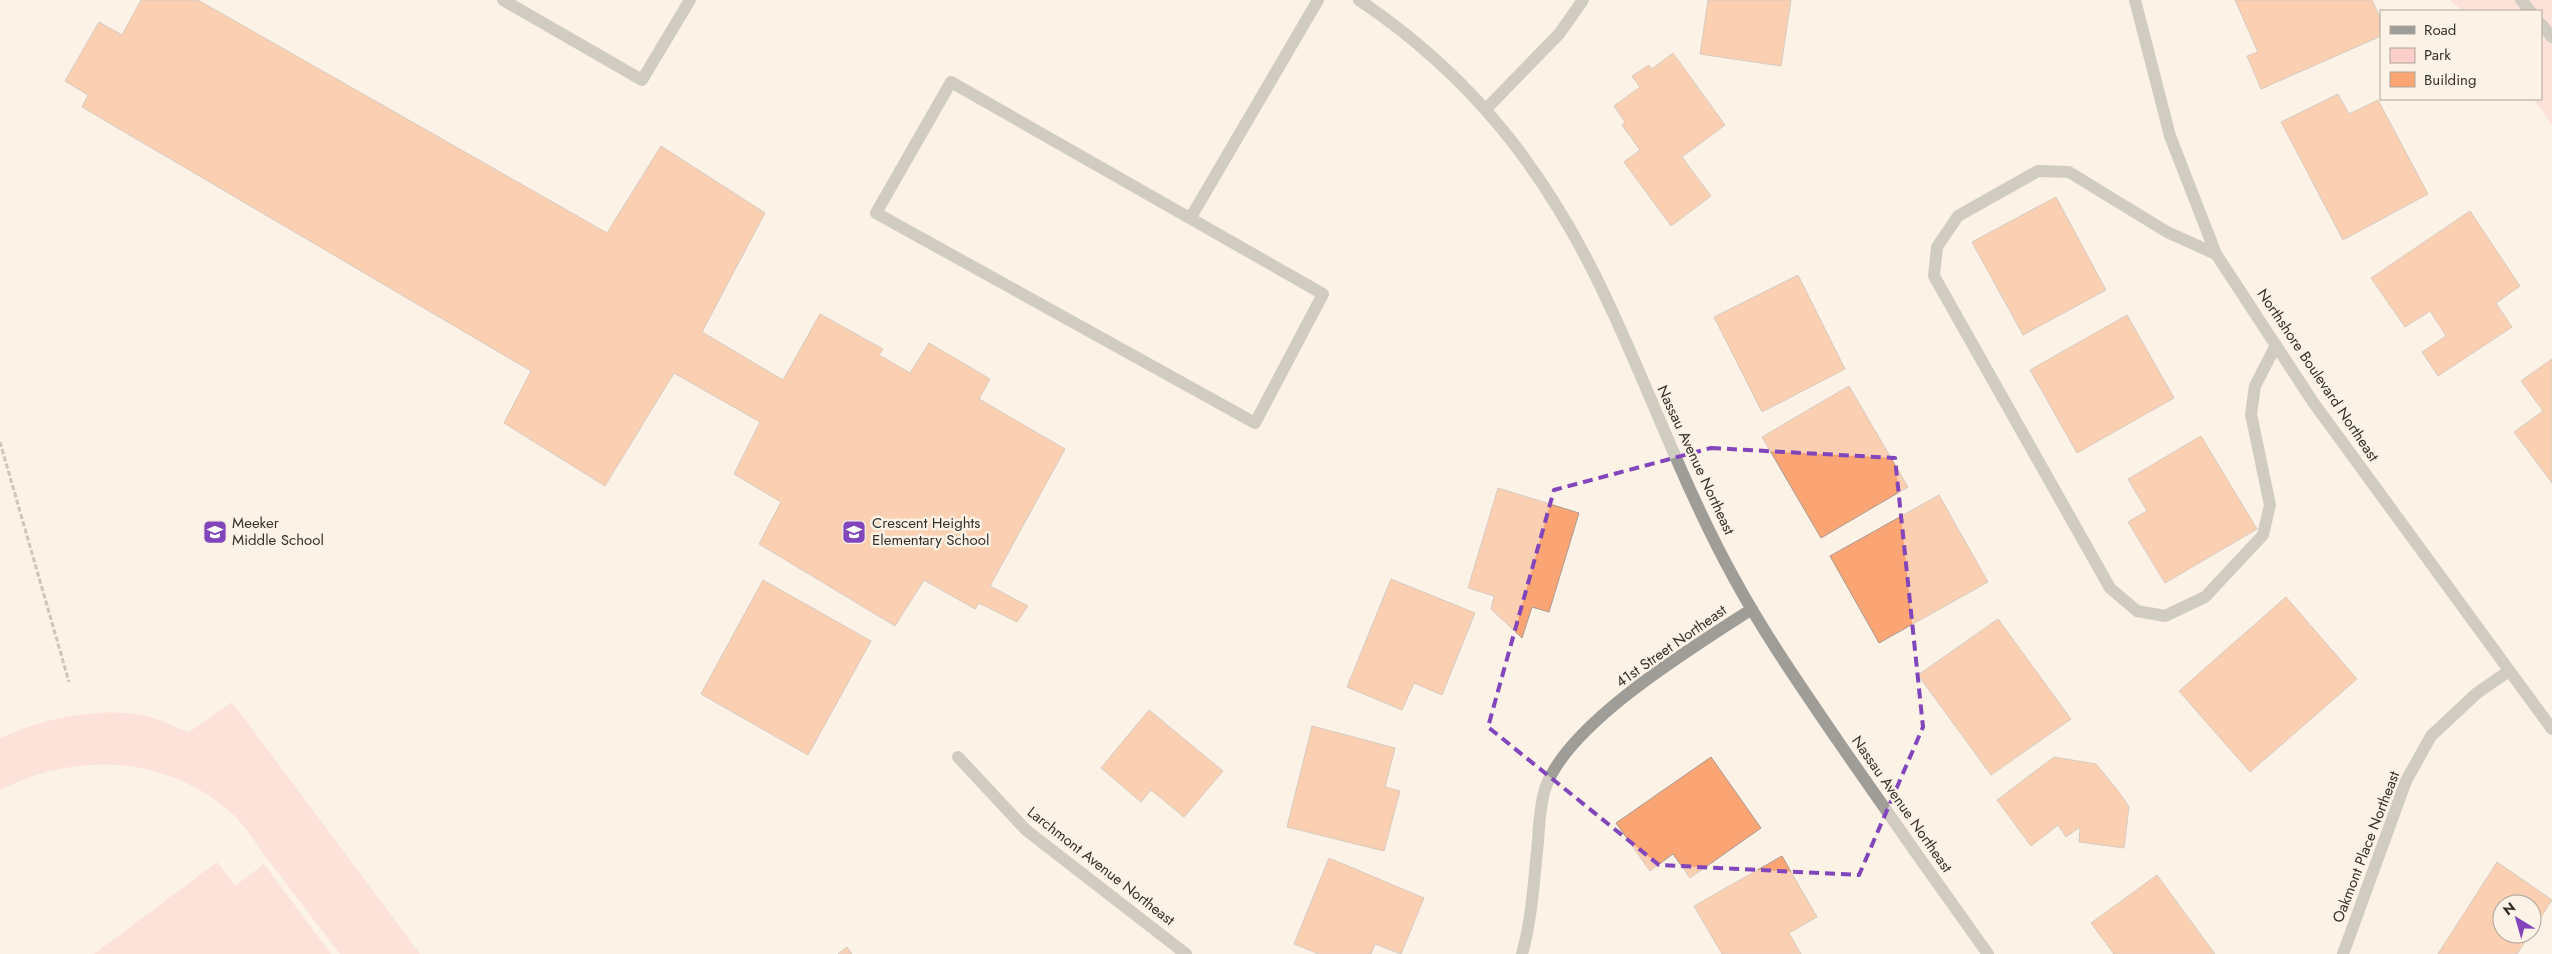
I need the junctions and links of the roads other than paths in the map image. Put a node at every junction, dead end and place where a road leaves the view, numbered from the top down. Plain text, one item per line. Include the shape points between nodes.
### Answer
1 (503, 0) edge
2 (690, 0) edge
3 (1318, 0) edge
4 (1359, 0) edge
5 (1583, 0) edge
6 (2135, 0) edge
7 (2520, 0) edge
8 (2529, 10) edge
9 (2542, 25) edge
10 (2552, 37) edge
11 (1486, 109) junction
12 (1191, 217) junction
13 (2216, 254) junction
14 (2276, 344) junction
15 (1752, 609) junction
16 (2509, 671) junction
17 (2552, 729) edge
18 (958, 757) dead end
19 (1186, 954) edge
20 (1522, 954) edge
21 (1988, 954) edge
22 (2343, 954) edge

1 - 2 street via 642,80
3 - 12 street
4 - 11 street, Nassau Avenue Northeast via 1394,23 1462,82
5 - 11 street via 1559,34
6 - 13 street, Northshore Boulevard Northeast via 2170,136
7 - 8 street
9 - 10 street
11 - 15 street, Nassau Avenue Northeast via 1543,184 1607,299 1693,495
12 - 12 street via 951,82 876,213 1255,423 1323,294
13 - 14 street, Northshore Boulevard Northeast
13 - 14 street via 2167,232 2069,172 2046,171 2038,171 1958,216 1937,247 1934,276 2110,588 2137,611 2165,616 2204,597 2263,535 2270,505 2251,414 2255,386
14 - 16 street, Northshore Boulevard Northeast via 2313,402
15 - 20 street, 41st Street Northeast via 1665,666 1619,702 1576,740 1555,767 1545,789
15 - 21 street, Nassau Avenue Northeast via 1823,719
16 - 17 street, Northshore Boulevard Northeast
16 - 22 street, Oakmont Place Northeast via 2477,693 2431,736 2406,781
18 - 19 street, Larchmont Avenue Northeast via 1026,830

